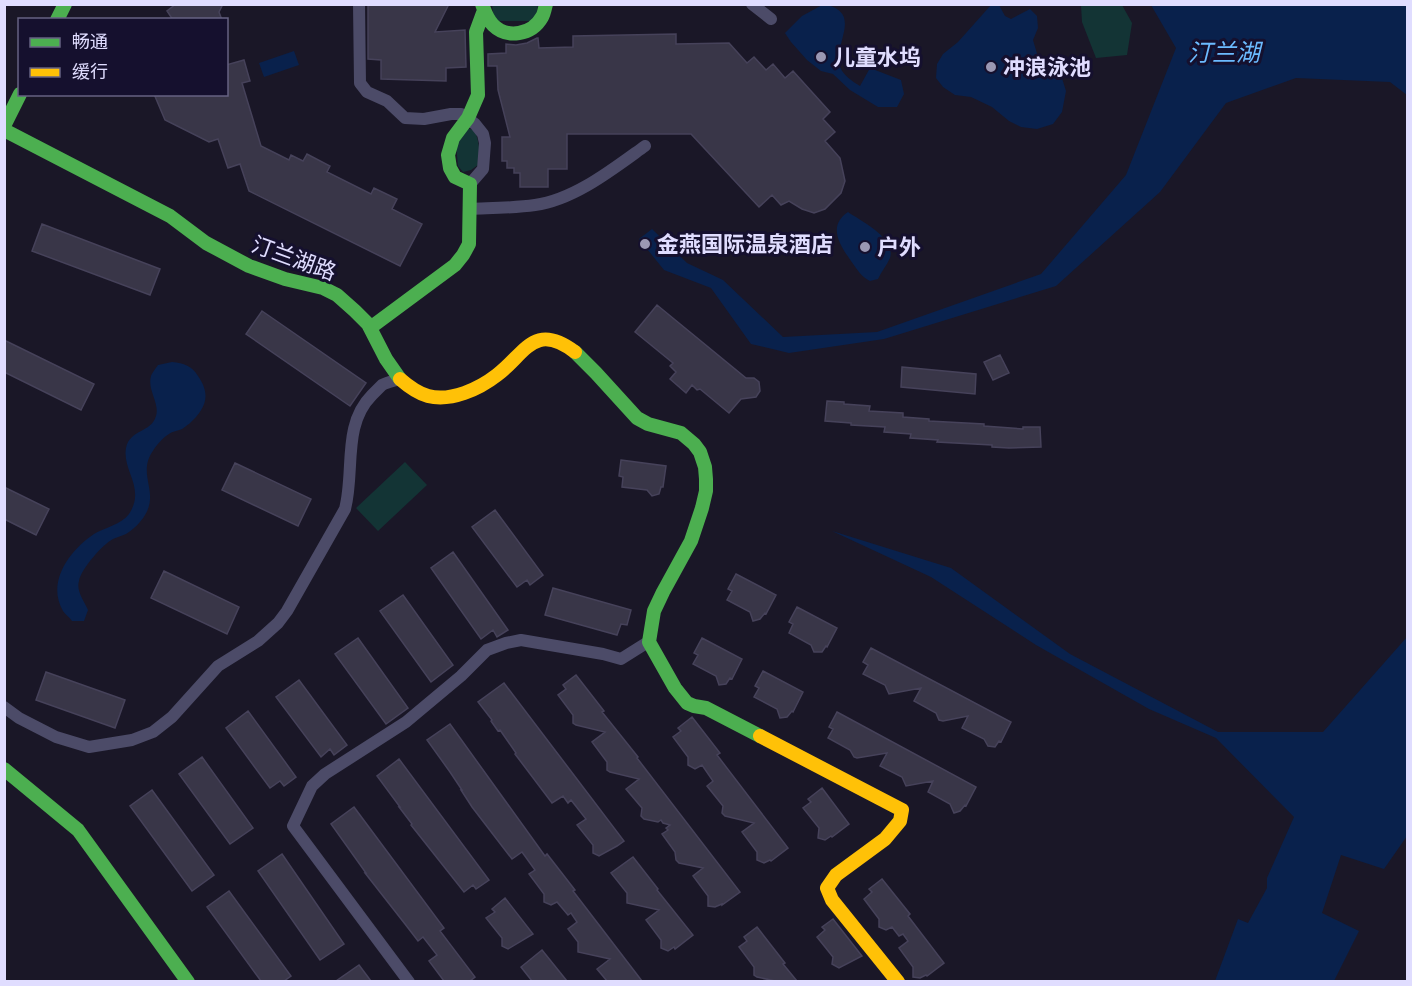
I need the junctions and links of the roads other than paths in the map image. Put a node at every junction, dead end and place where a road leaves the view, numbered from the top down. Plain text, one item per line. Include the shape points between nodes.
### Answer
1 (65, 4) edge
2 (359, 4) edge
3 (546, 4) edge
4 (752, 4) edge
5 (481, 7) edge
6 (58, 18) edge
7 (771, 19) dead end
8 (19, 96) edge
9 (468, 118) junction
10 (4, 128) edge
11 (645, 146) dead end
12 (470, 184) junction
13 (470, 209) junction
14 (370, 328) junction
15 (400, 379) junction
16 (648, 642) junction
17 (4, 707) edge
18 (4, 769) edge
19 (188, 981) edge
20 (409, 981) edge
21 (898, 981) edge

1 - 6 street
2 - 9 street via 360,83 367,92 387,101 405,118 452,114
3 - 5 street via 539,22 520,34 498,30 489,23
4 - 7 street
5 - 9 street via 476,32 478,95
8 - 10 street
9 - 12 street via 483,134 485,143 483,169
9 - 12 street via 453,138 448,155 455,177
10 - 14 street, 汀兰湖路 via 170,216 183,228 243,263 335,294
11 - 13 street via 602,177 558,200
12 - 13 street
13 - 14 street via 469,244 455,265
14 - 15 street, 汀兰湖路
15 - 16 street, 汀兰湖路 via 430,397 452,396 487,382 524,348 549,340 582,359 638,420 679,432 694,442 704,460 706,497 692,540 654,611
15 - 17 street via 383,385 356,418 345,509 287,611 258,641 218,666 172,717 153,732 132,740 89,747 56,737
16 - 20 street via 621,659 521,640 487,650 406,722 312,786 294,826
16 - 21 street via 679,695 691,705 705,708 902,810 900,821 885,839 836,875 827,888 832,900
18 - 19 street via 78,830

